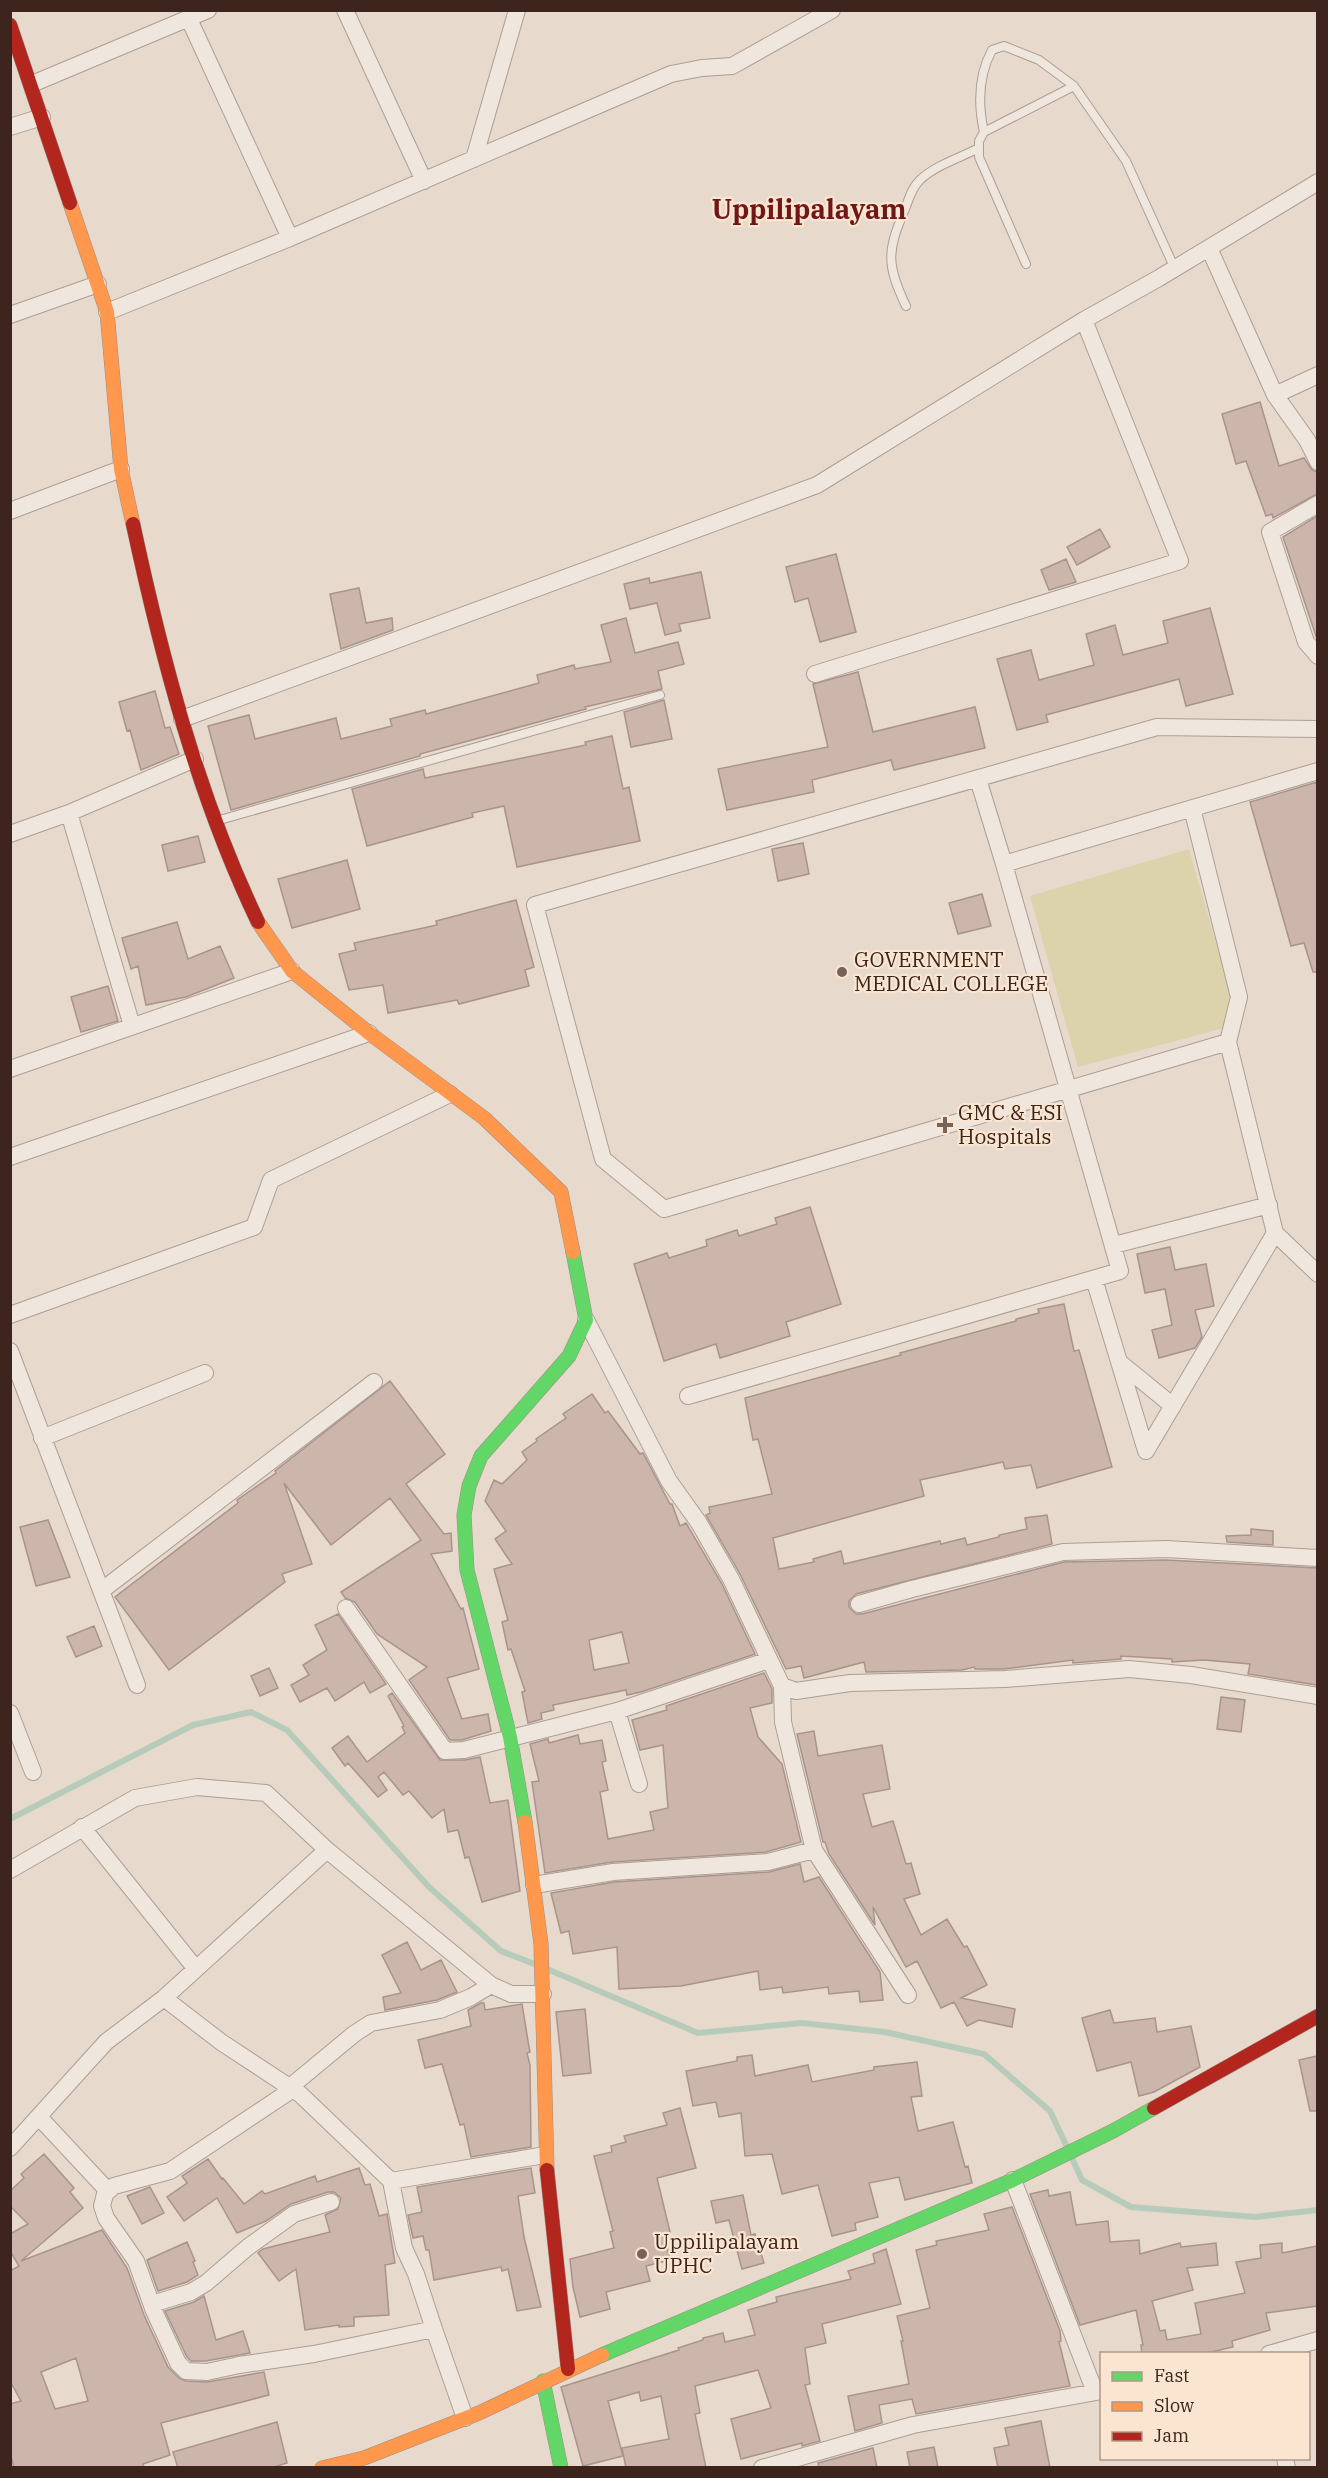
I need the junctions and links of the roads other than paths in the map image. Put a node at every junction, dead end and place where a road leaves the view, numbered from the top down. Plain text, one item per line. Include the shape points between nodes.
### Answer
1 (208, 10) edge
2 (345, 10) edge
3 (517, 10) edge
4 (831, 11) edge
5 (189, 19) junction
6 (10, 25) edge
7 (32, 84) junction
8 (1074, 86) junction
9 (42, 117) junction
10 (10, 127) edge
11 (984, 132) junction
12 (977, 149) junction
13 (474, 159) junction
14 (424, 181) junction
15 (1316, 188) edge
16 (290, 238) junction
17 (1209, 248) junction
18 (1026, 264) dead end
19 (1175, 269) junction
20 (98, 284) junction
21 (906, 306) dead end
22 (107, 312) junction
23 (10, 315) edge
24 (1084, 320) junction
25 (1317, 375) edge
26 (1275, 395) junction
27 (1317, 462) edge
28 (121, 469) junction
29 (1317, 504) edge
30 (10, 511) edge
31 (1317, 656) edge
32 (815, 674) dead end
33 (660, 695) dead end
34 (182, 718) junction
35 (1317, 729) edge
36 (195, 759) junction
37 (1317, 771) edge
38 (978, 779) junction
39 (1192, 808) junction
40 (69, 813) junction
41 (215, 821) junction
42 (10, 834) edge
43 (1004, 864) junction
44 (292, 971) junction
45 (132, 1026) junction
46 (369, 1033) junction
47 (1228, 1042) junction
48 (10, 1069) edge
49 (1069, 1089) junction
50 (450, 1094) junction
51 (10, 1157) edge
52 (1269, 1205) junction
53 (1275, 1233) junction
54 (1113, 1245) junction
55 (1317, 1274) edge
56 (1094, 1279) junction
57 (10, 1315) edge
58 (586, 1320) junction
59 (10, 1351) edge
60 (1119, 1362) junction
61 (205, 1373) dead end
62 (374, 1382) dead end
63 (688, 1396) dead end
64 (1173, 1406) junction
65 (42, 1438) junction
66 (1317, 1558) edge
67 (101, 1591) junction
68 (859, 1604) dead end
69 (346, 1608) dead end
70 (769, 1660) junction
71 (137, 1685) dead end
72 (782, 1686) junction
73 (1317, 1696) edge
74 (617, 1711) junction
75 (10, 1713) edge
76 (510, 1737) junction
77 (33, 1772) dead end
78 (639, 1784) dead end
79 (82, 1827) junction
80 (327, 1850) junction
81 (814, 1850) junction
82 (10, 1870) edge
83 (534, 1885) junction
84 (196, 1969) junction
85 (491, 1985) junction
86 (542, 1986) junction
87 (908, 1995) dead end
88 (164, 1998) junction
89 (1317, 2016) edge
90 (292, 2088) junction
91 (39, 2117) junction
92 (10, 2148) edge
93 (545, 2155) junction
94 (1013, 2180) junction
95 (391, 2181) junction
96 (108, 2191) junction
97 (331, 2202) dead end
98 (152, 2304) junction
99 (434, 2329) junction
100 (1317, 2340) edge
101 (1276, 2352) edge
102 (568, 2369) junction
103 (543, 2381) junction
104 (1098, 2391) edge
105 (465, 2418) junction
106 (322, 2468) edge
107 (561, 2468) edge
108 (762, 2468) edge

1 - 5 street
2 - 14 street
3 - 13 street
4 - 13 street via 732,66 671,74
5 - 7 street
5 - 16 street
6 - 7 street
7 - 9 street
8 - 11 lane
8 - 11 lane via 1039,60 1004,46 992,50 981,83 979,109
8 - 19 lane via 1126,161
9 - 10 street
9 - 20 street
11 - 12 lane
12 - 18 lane
12 - 21 lane via 928,174 915,186 894,235 890,260 893,279
13 - 14 street
14 - 16 street
15 - 17 street
16 - 22 street
17 - 19 street
17 - 26 street
19 - 24 street
20 - 22 street
20 - 23 street
22 - 28 street
24 - 32 street via 1180,561
24 - 34 street via 817,485
25 - 26 street
26 - 27 street via 1307,440
28 - 30 street
28 - 34 street via 149,599
29 - 31 street via 1270,532 1306,642
33 - 41 lane
34 - 36 street
35 - 38 street via 1157,727
36 - 40 street
36 - 41 street
37 - 39 street
38 - 43 street
38 - 49 street via 535,905 603,1159 664,1209
39 - 43 street
39 - 47 street via 1239,997
40 - 42 street
40 - 45 street
41 - 44 street via 262,930
43 - 49 street
44 - 45 street
44 - 46 street
45 - 48 street
46 - 50 street
46 - 51 street
47 - 49 street
47 - 52 street
49 - 54 street
50 - 57 street via 271,1180 254,1227
50 - 58 street via 484,1118 561,1192
52 - 53 street
52 - 54 street
53 - 55 street
53 - 64 street
54 - 56 street via 1120,1271
56 - 60 street
56 - 63 street
58 - 70 street via 669,1481 731,1579
58 - 76 street via 569,1356 481,1456 469,1486 464,1515 467,1570
59 - 65 street
60 - 64 street
60 - 64 street via 1146,1451
61 - 65 street
62 - 67 street
65 - 67 street
66 - 68 street via 1166,1549 1063,1552
67 - 71 street
69 - 76 street via 445,1751 464,1750
70 - 72 street
70 - 74 street
72 - 73 street via 796,1691 850,1683 1005,1679 1129,1669
72 - 81 street via 783,1722
74 - 76 street
74 - 78 street
75 - 77 street
76 - 83 street
79 - 80 street via 135,1797 197,1787 266,1793
79 - 82 street
79 - 84 street
80 - 84 street
80 - 85 street
81 - 83 street via 768,1862 613,1872
81 - 87 street
83 - 86 street
84 - 88 street
85 - 86 street via 511,1994
85 - 90 street via 440,2010 371,2023
86 - 93 street
88 - 90 street via 221,2042
88 - 91 street via 106,2042
89 - 94 street via 1113,2131
90 - 95 street
90 - 96 street via 170,2171
91 - 92 street
91 - 96 street
93 - 95 street
93 - 102 street
94 - 102 street
94 - 104 street
95 - 99 street via 404,2248
96 - 98 street via 102,2206 105,2218 135,2262
97 - 98 street via 294,2214 191,2292
98 - 99 street via 178,2363 186,2371 207,2372 314,2354
99 - 105 street
100 - 101 street
102 - 103 street
103 - 105 street
103 - 107 street
104 - 108 street via 913,2425
105 - 106 street via 364,2458

